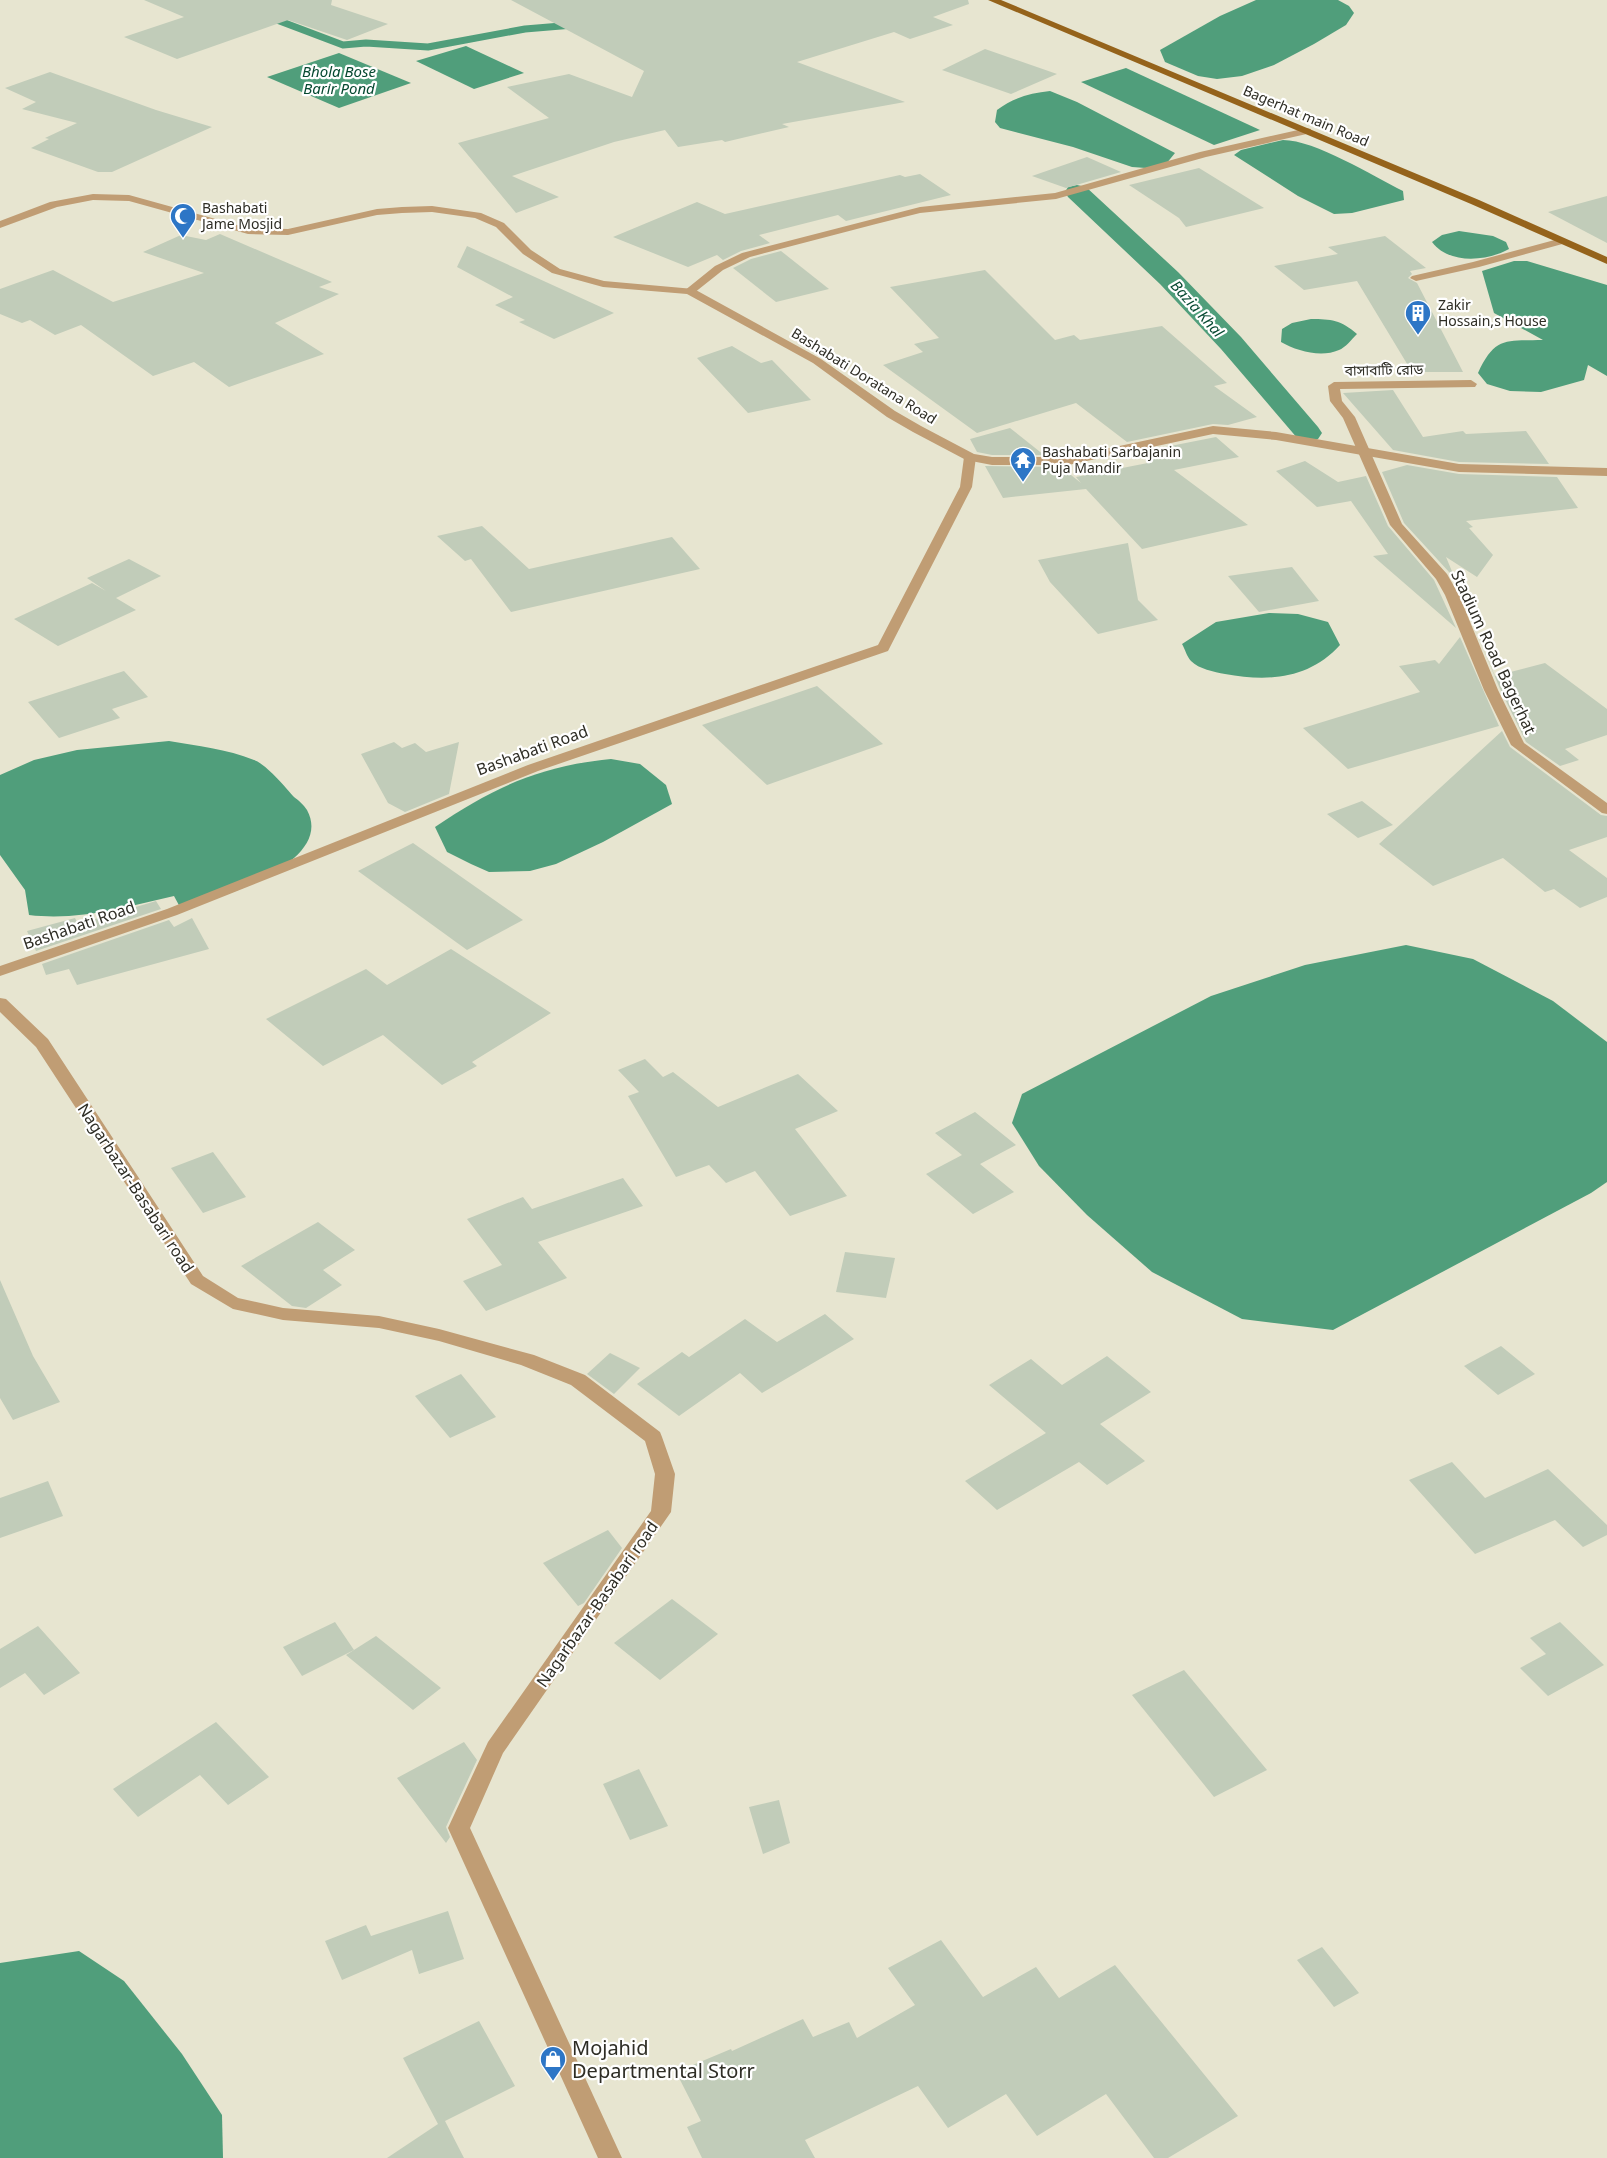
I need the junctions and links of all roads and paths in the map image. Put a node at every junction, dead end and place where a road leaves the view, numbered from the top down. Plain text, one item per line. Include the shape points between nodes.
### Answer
1 (993, 0) edge
2 (1307, 131) junction
3 (0, 225) edge
4 (1562, 241) junction
5 (1607, 261) edge
6 (1416, 278) dead end
7 (690, 291) junction
8 (1471, 384) dead end
9 (1365, 451) junction
10 (970, 457) junction
11 (1607, 472) edge
12 (1607, 810) edge
13 (0, 971) edge
14 (0, 1003) edge
15 (610, 2158) edge

1 - 2 main road, Bagerhat main Road
2 - 4 main road, Bagerhat main Road
2 - 7 street via 1204,154 1056,196 920,210 872,222 746,255 719,268
3 - 7 street via 54,204 93,197 129,198 248,231 288,232 377,212 432,210 477,215 500,225 527,252 556,271 603,284
4 - 5 main road, Bagerhat main Road
4 - 6 street
7 - 10 street, Bashabati Doratana Road via 817,361 891,414
8 - 9 street, বাসাবাটি রোড via 1334,386 1336,401 1349,417
9 - 10 street, Bashabati Doratana Road via 1213,430 1068,460 1000,462
9 - 11 street via 1459,468
9 - 12 street, Stadium Road Bagerhat via 1396,525 1442,577 1452,595 1518,745
10 - 13 street, Bashabati Road via 966,487 883,648 533,768 172,912
14 - 15 street, Nagarbazar-Basabari road via 42,1043 197,1280 233,1303 283,1314 379,1322 527,1360 578,1380 653,1437 665,1474 661,1512 495,1748 459,1828

